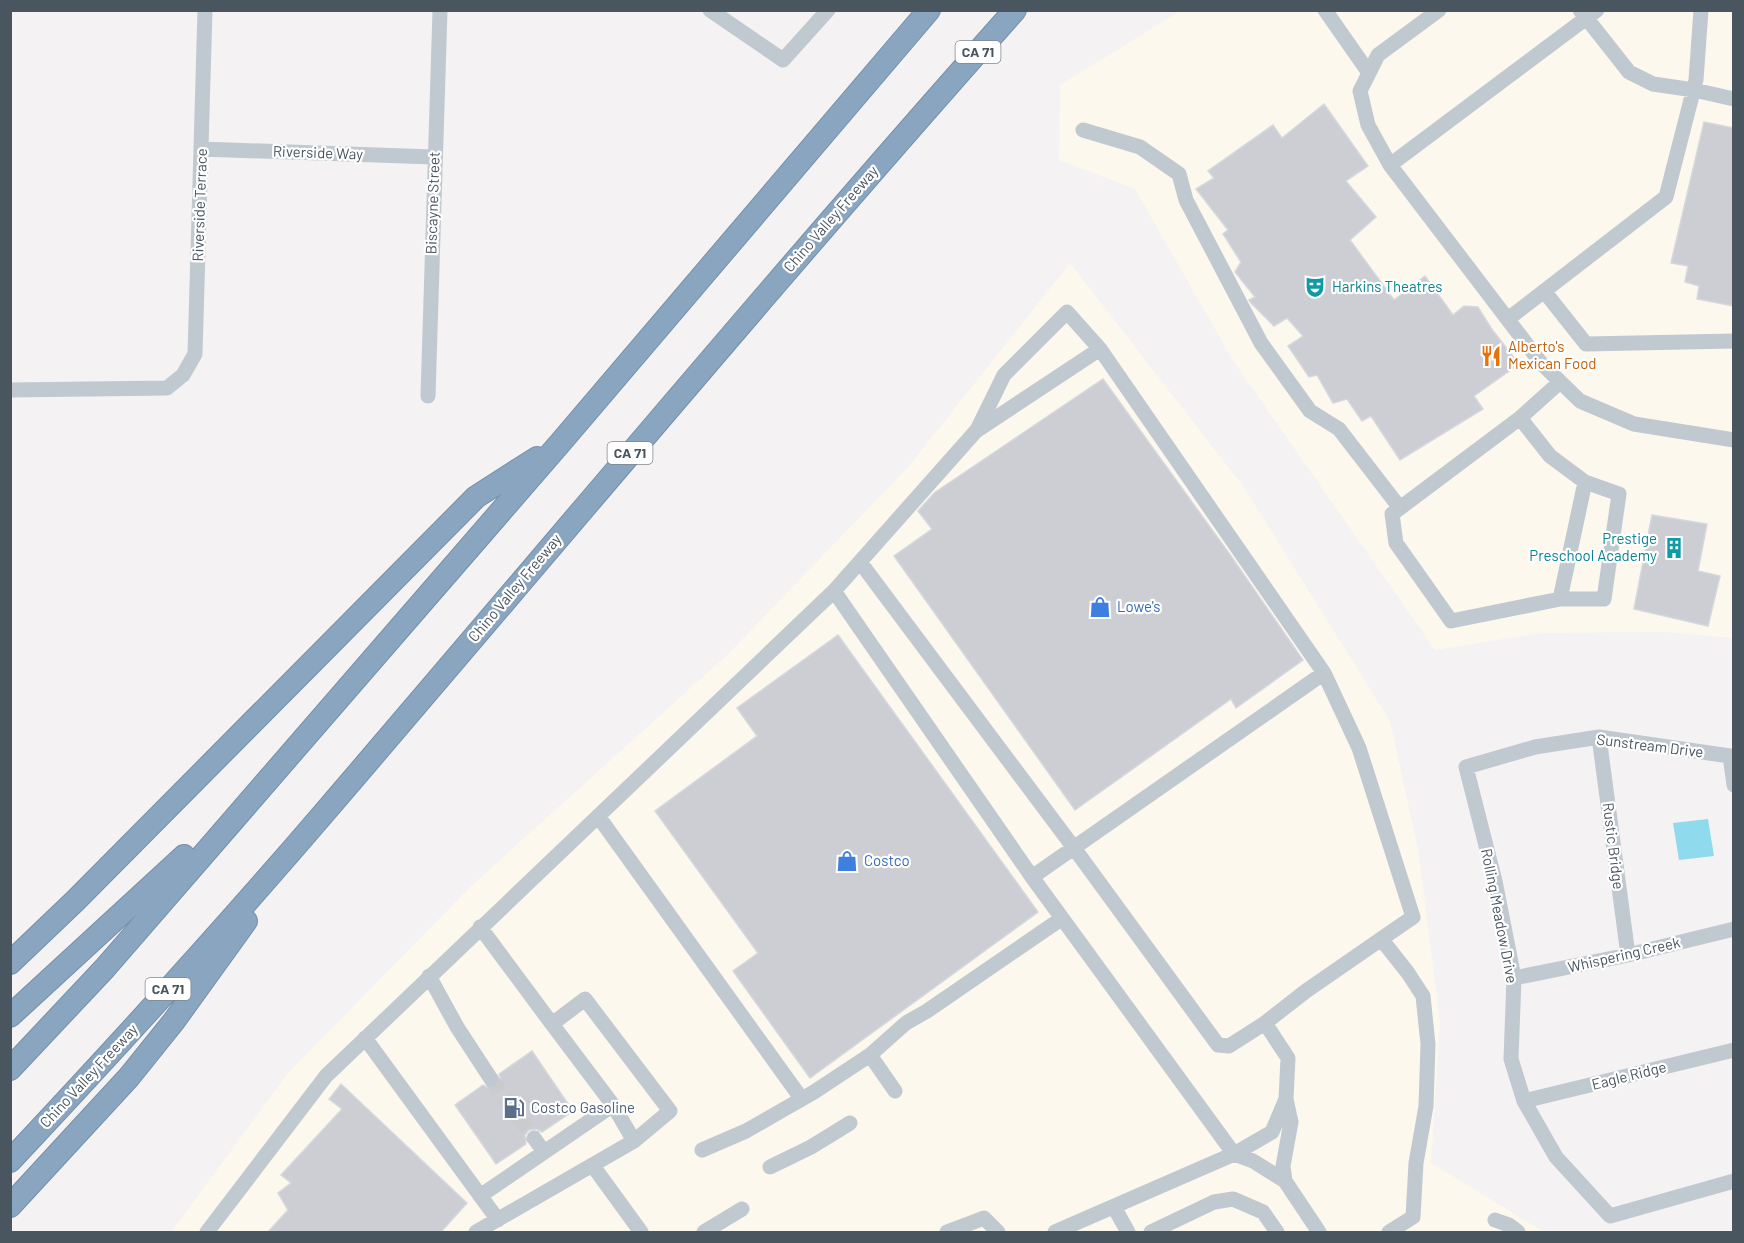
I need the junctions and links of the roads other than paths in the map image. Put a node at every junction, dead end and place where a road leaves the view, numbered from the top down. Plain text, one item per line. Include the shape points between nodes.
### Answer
1 (205, 10) edge
2 (440, 10) edge
3 (710, 10) edge
4 (828, 10) edge
5 (929, 10) edge
6 (1015, 10) edge
7 (1325, 10) edge
8 (1439, 10) edge
9 (1701, 10) edge
10 (1588, 13) edge
11 (1369, 73) junction
12 (1694, 90) junction
13 (1734, 99) edge
14 (1083, 130) dead end
15 (201, 149) junction
16 (434, 157) junction
17 (1390, 165) junction
18 (1544, 291) junction
19 (1508, 319) junction
20 (1734, 341) edge
21 (1100, 349) junction
22 (1560, 382) junction
23 (10, 390) edge
24 (428, 396) dead end
25 (1520, 418) junction
26 (976, 431) junction
27 (1734, 440) edge
28 (561, 442) junction
29 (1585, 482) junction
30 (1400, 508) junction
31 (860, 562) junction
32 (834, 591) junction
33 (1560, 599) junction
34 (1324, 673) junction
35 (1599, 736) junction
36 (1467, 767) joint
37 (1734, 785) edge
38 (261, 786) junction
39 (322, 815) junction
40 (598, 816) junction
41 (1074, 848) junction
42 (1032, 877) junction
43 (1061, 919) junction
44 (480, 927) junction
45 (1734, 929) edge
46 (1382, 940) junction
47 (1628, 955) junction
48 (10, 963) edge
49 (429, 976) junction
50 (1514, 978) junction
51 (10, 1016) edge
52 (1265, 1023) junction
53 (552, 1024) junction
54 (365, 1038) junction
55 (1734, 1050) edge
56 (870, 1055) junction
57 (10, 1069) edge
58 (491, 1079) tunnel mouth
59 (895, 1091) dead end
60 (801, 1098) junction
61 (1286, 1100) junction
62 (1524, 1101) junction
63 (613, 1106) junction
64 (850, 1123) dead end
65 (534, 1138) tunnel mouth
66 (634, 1141) junction
67 (702, 1150) dead end
68 (544, 1152) junction
69 (1234, 1154) junction
70 (10, 1161) edge
71 (593, 1166) junction
72 (770, 1167) dead end
73 (1284, 1181) junction
74 (1733, 1183) edge
75 (480, 1196) junction
76 (10, 1206) edge
77 (1114, 1207) junction
78 (742, 1209) dead end
79 (498, 1220) junction
80 (1495, 1220) dead end
81 (207, 1233) edge
82 (476, 1233) edge
83 (641, 1233) edge
84 (704, 1233) edge
85 (947, 1233) edge
86 (998, 1233) edge
87 (1055, 1233) edge
88 (1128, 1233) edge
89 (1151, 1233) edge
90 (1277, 1233) edge
91 (1319, 1233) edge
92 (1389, 1233) edge
93 (1518, 1233) edge

1 - 15 street, Riverside Terrace
2 - 16 street, Biscayne Street
3 - 4 street via 783,60
5 - 28 highway
6 - 39 highway, Chino Valley Freeway / CA 71 via 792,263
7 - 11 street
8 - 11 street via 1378,55
9 - 12 street
10 - 12 street via 1629,72 1653,84
10 - 17 street
11 - 17 street via 1360,91 1368,125
12 - 13 street
12 - 18 street via 1666,197
14 - 30 street via 1140,147 1179,174 1186,200 1261,343 1310,411 1339,429
15 - 16 street, Riverside Way
15 - 23 street, Riverside Terrace via 195,354 183,375 167,388
16 - 24 street, Biscayne Street
17 - 19 street
18 - 19 street
18 - 20 street via 1586,344
19 - 22 street
21 - 26 street
21 - 26 street via 1067,312 1004,375
21 - 34 street
22 - 25 street
22 - 27 street via 1580,401 1634,424
25 - 29 street via 1550,456
25 - 30 street
26 - 31 street
28 - 38 highway
28 - 48 highway via 476,497
29 - 33 street
29 - 33 street via 1619,494 1604,598
30 - 33 street via 1392,514 1396,543 1451,621
31 - 32 street
31 - 41 street
32 - 40 street
32 - 42 street
34 - 41 street
34 - 46 street via 1359,748 1413,917
35 - 36 street, Sunstream Drive via 1534,747
35 - 37 street, Sunstream Drive via 1730,756
35 - 47 street, Rustic Bridge
36 - 50 street, Rolling Meadow Drive
38 - 51 highway
38 - 57 highway via 105,968
39 - 70 highway, Chino Valley Freeway / CA 71
39 - 76 highway via 129,1077
40 - 44 street
40 - 60 street
41 - 42 street
41 - 52 street via 1218,1045 1229,1046
42 - 43 street
43 - 56 street via 906,1023
43 - 69 street
44 - 49 street
44 - 53 street
45 - 47 street, Whispering Creek
46 - 52 street
46 - 92 street via 1423,996 1428,1044 1426,1106 1416,1162 1413,1217
47 - 50 street, Whispering Creek
49 - 54 street
49 - 58 street
50 - 62 street, Rolling Meadow Drive via 1511,1059
52 - 61 street via 1288,1058
53 - 63 street
53 - 66 street via 585,999 670,1111
54 - 75 street
54 - 81 street via 326,1076
55 - 62 street, Eagle Ridge
56 - 59 street
56 - 60 street
60 - 67 street via 746,1131
61 - 69 street via 1272,1131
61 - 73 street via 1291,1122
62 - 74 street, Rolling Meadow Drive via 1556,1157 1610,1216
63 - 66 street
63 - 68 street
64 - 72 street
65 - 68 street
66 - 71 street
68 - 75 street
69 - 73 street
69 - 77 street
71 - 79 street
71 - 83 street
73 - 91 street
75 - 79 street
77 - 87 street
77 - 88 street
78 - 84 street
79 - 82 street
80 - 93 street
85 - 86 street via 984,1218
89 - 90 street via 1214,1202 1233,1199 1263,1212

